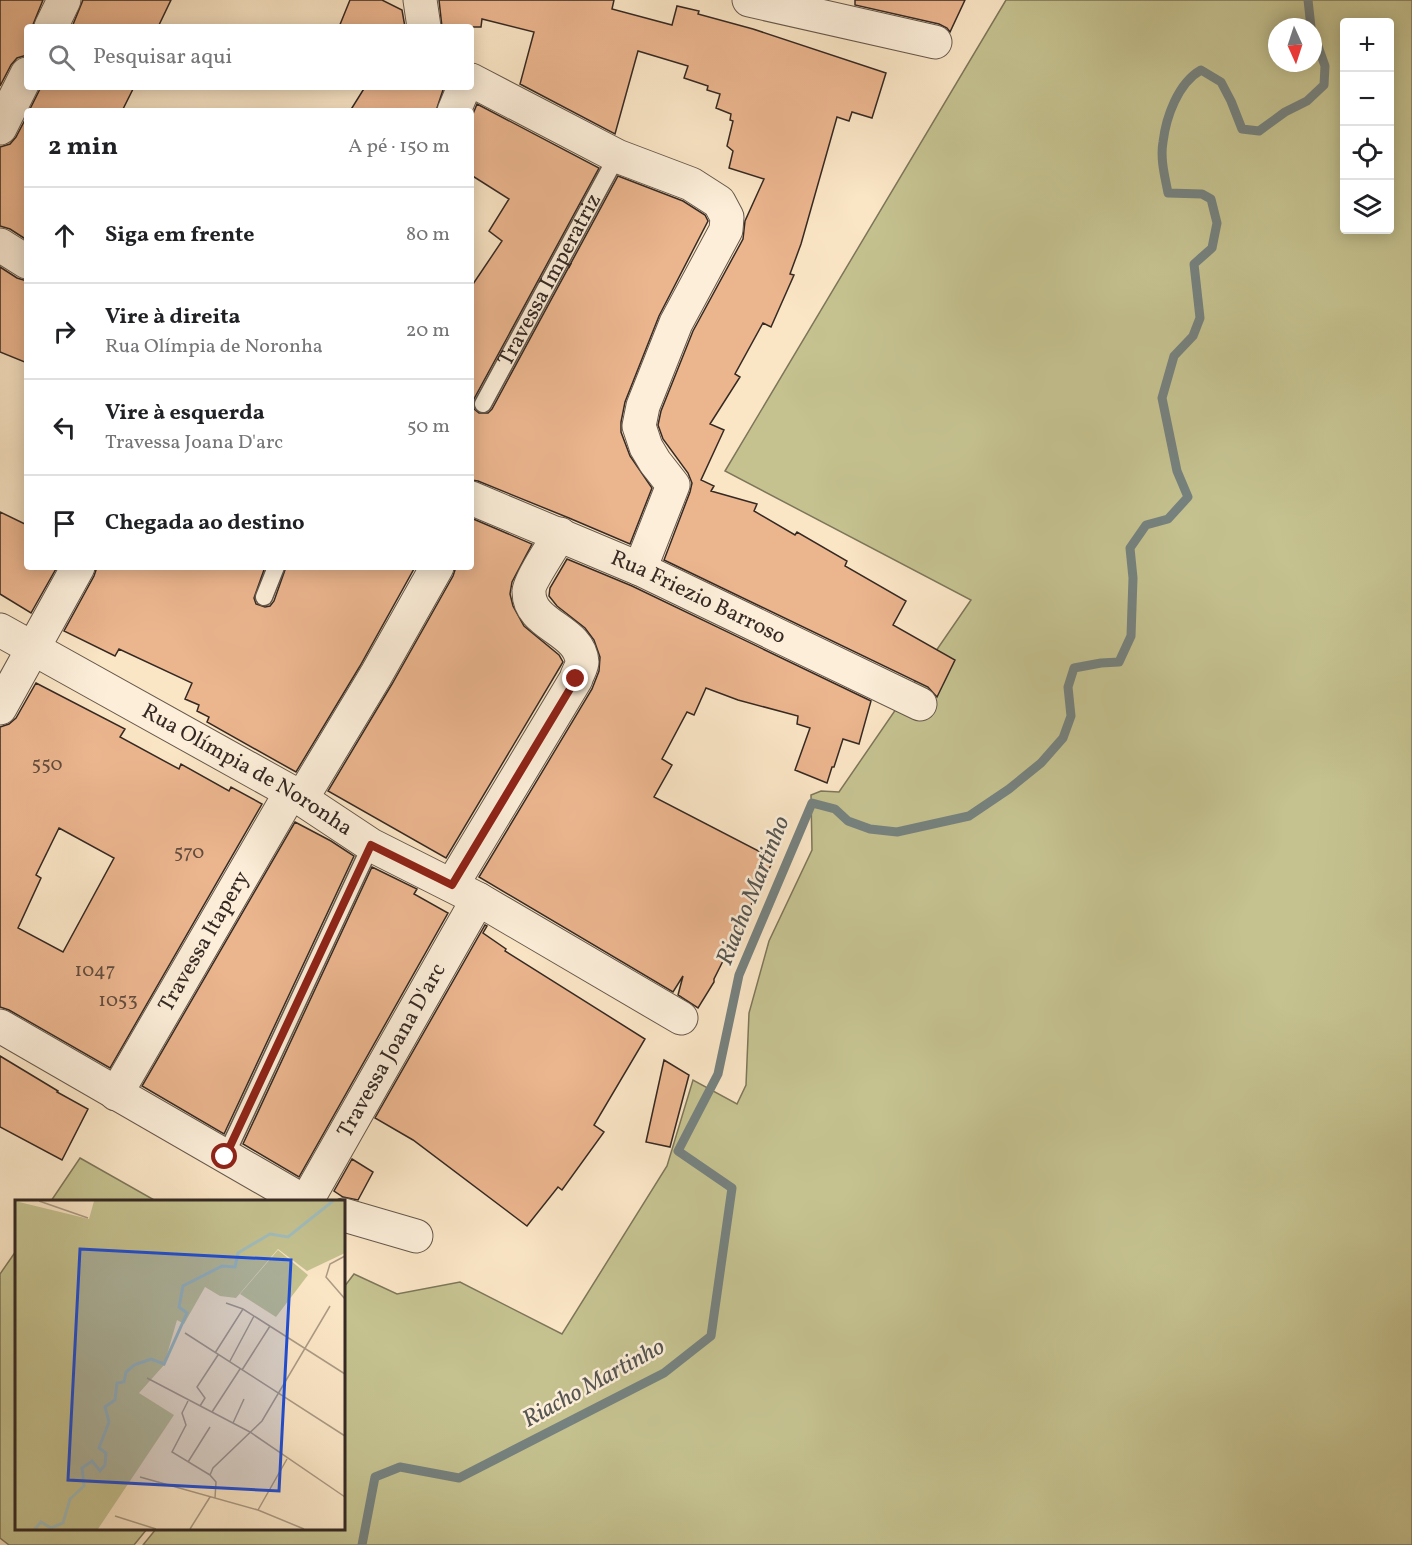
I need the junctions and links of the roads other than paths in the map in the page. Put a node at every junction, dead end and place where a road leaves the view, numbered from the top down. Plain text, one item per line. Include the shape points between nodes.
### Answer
1 (64, 0) edge
2 (420, 0) edge
3 (749, 0) edge
4 (52, 24) edge
5 (424, 24) edge
6 (935, 42) dead end
7 (24, 80) edge
8 (474, 82) edge
9 (463, 90) edge
10 (455, 108) edge
11 (0, 128) edge
12 (617, 156) junction
13 (0, 245) edge
14 (24, 260) edge
15 (483, 404) dead end
16 (474, 502) edge
17 (560, 534) junction
18 (640, 569) junction
19 (76, 570) edge
20 (275, 570) edge
21 (435, 570) edge
22 (264, 597) dead end
23 (0, 630) edge
24 (34, 649) junction
25 (920, 704) dead end
26 (0, 708) edge
27 (297, 795) junction
28 (371, 845) junction
29 (465, 892) junction
30 (681, 1018) dead end
31 (0, 1026) edge
32 (116, 1094) junction
33 (225, 1157) junction
34 (301, 1200) edge
35 (306, 1200) edge
36 (345, 1215) edge
37 (416, 1236) dead end

1 - 4 street
2 - 5 street
3 - 6 street
7 - 11 street
8 - 12 street
9 - 10 street
12 - 15 lane, Travessa Imperatriz
12 - 18 street via 691,184 719,202 727,217 726,230 676,323 643,406 639,426 646,447 673,485
13 - 14 street
16 - 17 street, Rua Friezio Barroso
17 - 18 street, Rua Friezio Barroso
17 - 29 street, Travessa Joana D'arc via 529,589 530,597 541,617 576,645 582,662
18 - 25 street, Rua Friezio Barroso
19 - 24 street
20 - 22 lane
21 - 27 street, Travessa Itapery via 376,675
23 - 24 street, Rua Olímpia de Noronha
24 - 26 street
24 - 27 street, Rua Olímpia de Noronha
27 - 28 street, Rua Olímpia de Noronha
27 - 32 street, Travessa Itapery
28 - 29 street, Rua Olímpia de Noronha
28 - 33 lane
29 - 30 street, Rua Olímpia de Noronha
29 - 35 street, Travessa Joana D'arc
31 - 32 street
32 - 33 street
33 - 34 street
36 - 37 street

